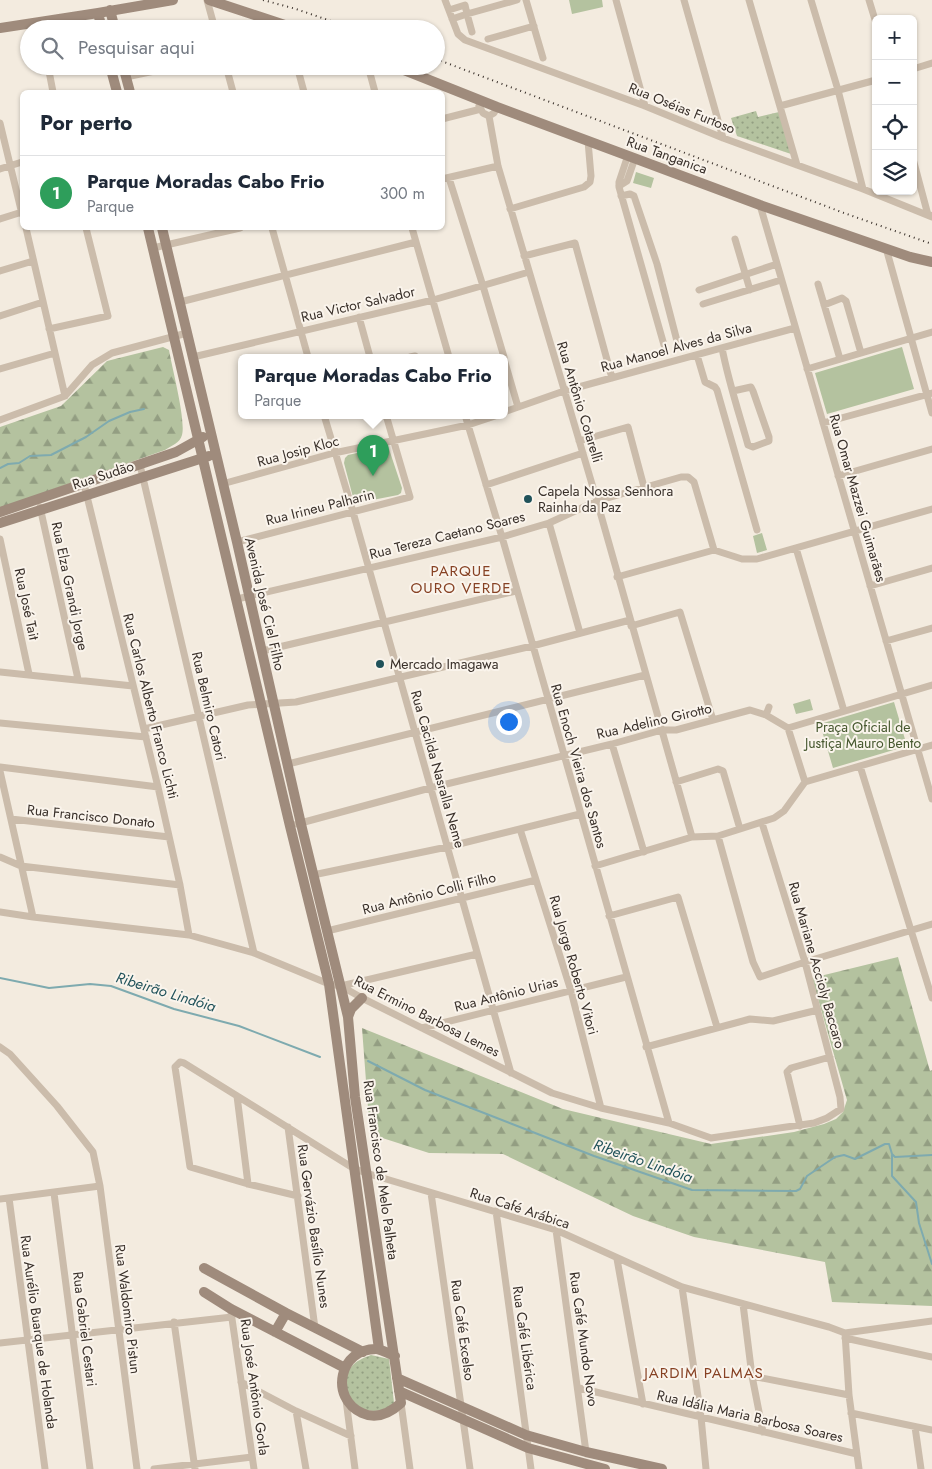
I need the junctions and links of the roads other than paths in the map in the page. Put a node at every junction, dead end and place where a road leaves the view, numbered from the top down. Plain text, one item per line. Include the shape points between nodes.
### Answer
1 (173, 0) edge
2 (208, 0) edge
3 (445, 0) edge
4 (517, 0) edge
5 (526, 0) edge
6 (616, 0) edge
7 (684, 0) edge
8 (749, 0) edge
9 (811, 0) edge
10 (869, 0) edge
11 (110, 10) junction
12 (449, 10) junction
13 (98, 13) junction
14 (467, 14) junction
15 (874, 15) edge
16 (452, 19) junction
17 (66, 20) edge
18 (100, 20) edge
19 (112, 20) edge
20 (213, 20) edge
21 (268, 20) edge
22 (534, 26) junction
23 (20, 27) edge
24 (0, 28) edge
25 (472, 32) dead end
26 (488, 39) dead end
27 (543, 58) dead end
28 (932, 64) edge
29 (917, 68) edge
30 (50, 75) edge
31 (112, 75) edge
32 (135, 75) edge
33 (228, 75) edge
34 (299, 75) edge
35 (370, 75) edge
36 (416, 75) edge
37 (126, 77) joint
38 (872, 81) edge
39 (53, 90) edge
40 (116, 90) edge
41 (129, 90) edge
42 (232, 90) edge
43 (303, 90) edge
44 (374, 90) edge
45 (838, 90) junction
46 (476, 99) junction
47 (645, 106) junction
48 (780, 106) junction
49 (497, 107) junction
50 (481, 109) junction
51 (489, 116) junction
52 (445, 118) edge
53 (0, 123) edge
54 (723, 138) junction
55 (588, 141) junction
56 (631, 157) junction
57 (20, 162) edge
58 (797, 164) junction
59 (10, 165) junction
60 (498, 166) junction
61 (0, 169) edge
62 (917, 172) edge
63 (446, 179) edge
64 (863, 189) junction
65 (621, 196) junction
66 (20, 205) edge
67 (760, 205) junction
68 (510, 209) junction
69 (20, 214) edge
70 (931, 216) edge
71 (0, 219) edge
72 (26, 230) edge
73 (86, 230) edge
74 (148, 230) edge
75 (162, 230) edge
76 (231, 230) edge
77 (273, 230) edge
78 (413, 230) edge
79 (735, 239) dead end
80 (416, 242) junction
81 (166, 245) junction
82 (153, 248) junction
83 (886, 248) junction
84 (524, 256) junction
85 (910, 257) junction
86 (33, 261) junction
87 (932, 262) edge
88 (777, 264) junction
89 (932, 268) edge
90 (0, 271) edge
91 (529, 272) junction
92 (285, 275) junction
93 (745, 275) junction
94 (781, 280) junction
95 (818, 284) dead end
96 (483, 286) junction
97 (699, 290) dead end
98 (750, 290) junction
99 (433, 300) junction
100 (43, 302) junction
101 (180, 302) junction
102 (702, 304) dead end
103 (824, 305) junction
104 (0, 316) edge
105 (359, 318) junction
106 (795, 328) junction
107 (49, 329) junction
108 (301, 330) junction
109 (932, 332) edge
110 (187, 333) junction
111 (174, 336) junction
112 (911, 338) junction
113 (677, 341) dead end
114 (664, 345) dead end
115 (722, 348) junction
116 (55, 353) junction
117 (861, 353) junction
118 (307, 354) edge
119 (369, 354) edge
120 (448, 354) edge
121 (503, 354) edge
122 (697, 355) junction
123 (193, 357) junction
124 (840, 359) junction
125 (806, 369) junction
126 (0, 370) edge
127 (508, 372) edge
128 (612, 378) junction
129 (564, 391) junction
130 (733, 391) junction
131 (929, 394) edge
132 (65, 396) junction
133 (518, 407) junction
134 (508, 411) edge
135 (932, 413) edge
136 (325, 419) edge
137 (387, 419) edge
138 (466, 419) edge
139 (486, 419) edge
140 (0, 420) edge
141 (823, 423) junction
142 (468, 425) junction
143 (210, 435) junction
144 (198, 438) junction
145 (393, 440) junction
146 (579, 441) junction
147 (932, 449) edge
148 (334, 454) junction
149 (583, 454) junction
150 (215, 455) junction
151 (203, 458) junction
152 (140, 465) junction
153 (838, 476) junction
154 (143, 477) junction
155 (84, 484) junction
156 (222, 484) junction
157 (486, 485) junction
158 (644, 487) junction
159 (87, 495) junction
160 (596, 500) junction
161 (40, 504) junction
162 (932, 509) edge
163 (0, 512) edge
164 (353, 512) junction
165 (0, 523) edge
166 (549, 523) junction
167 (757, 530) dead end
168 (854, 532) junction
169 (502, 536) junction
170 (0, 540) edge
171 (237, 542) junction
172 (796, 548) junction
173 (714, 550) junction
174 (368, 567) junction
175 (932, 568) edge
176 (617, 577) junction
177 (870, 586) junction
178 (516, 591) junction
179 (249, 597) junction
180 (237, 599) junction
181 (384, 623) junction
182 (631, 623) junction
183 (932, 628) edge
184 (580, 633) junction
185 (886, 641) junction
186 (532, 646) junction
187 (262, 651) junction
188 (0, 672) edge
189 (29, 674) junction
190 (645, 675) junction
191 (399, 678) junction
192 (78, 679) junction
193 (932, 685) edge
194 (133, 686) junction
195 (900, 694) junction
196 (547, 700) junction
197 (261, 703) junction
198 (274, 703) junction
199 (766, 706) dead end
200 (844, 711) junction
201 (762, 714) junction
202 (199, 717) junction
203 (713, 720) junction
204 (0, 723) edge
205 (788, 728) junction
206 (662, 730) junction
207 (145, 733) junction
208 (415, 733) junction
209 (612, 744) junction
210 (932, 745) edge
211 (917, 750) junction
212 (563, 756) junction
213 (288, 764) junction
214 (860, 766) junction
215 (0, 769) edge
216 (676, 782) junction
217 (804, 782) junction
218 (158, 787) junction
219 (430, 788) junction
220 (932, 799) edge
221 (580, 814) junction
222 (11, 819) junction
223 (762, 823) junction
224 (301, 824) junction
225 (290, 826) junction
226 (520, 829) junction
227 (740, 829) junction
228 (718, 836) junction
229 (169, 837) junction
230 (692, 837) junction
231 (447, 847) junction
232 (644, 852) junction
233 (0, 857) edge
234 (21, 866) junction
235 (595, 866) junction
236 (313, 875) junction
237 (536, 880) junction
238 (180, 885) junction
239 (462, 899) junction
240 (0, 912) edge
241 (609, 916) junction
242 (33, 917) junction
243 (932, 924) edge
244 (911, 930) junction
245 (327, 931) junction
246 (189, 935) junction
247 (254, 953) junction
248 (477, 954) junction
249 (805, 962) junction
250 (626, 976) junction
251 (364, 981) junction
252 (329, 984) junction
253 (341, 986) junction
254 (571, 991) junction
255 (362, 998) junction
256 (932, 998) edge
257 (493, 1009) junction
258 (818, 1010) junction
259 (348, 1017) junction
260 (717, 1026) junction
261 (422, 1028) junction
262 (0, 1047) edge
263 (646, 1047) junction
264 (830, 1056) junction
265 (511, 1073) junction
266 (237, 1096) junction
267 (601, 1108) junction
268 (837, 1113) joint
269 (668, 1123) junction
270 (800, 1126) junction
271 (288, 1127) junction
272 (353, 1168) junction
273 (366, 1173) junction
274 (248, 1184) junction
275 (100, 1186) junction
276 (54, 1193) junction
277 (432, 1194) junction
278 (298, 1196) junction
279 (9, 1198) junction
280 (0, 1199) edge
281 (496, 1211) junction
282 (556, 1230) junction
283 (617, 1259) junction
284 (204, 1268) dead end
285 (682, 1287) junction
286 (204, 1292) dead end
287 (743, 1304) junction
288 (231, 1313) junction
289 (286, 1313) junction
290 (932, 1320) edge
291 (174, 1322) junction
292 (315, 1328) junction
293 (118, 1329) junction
294 (275, 1332) junction
295 (73, 1334) junction
296 (845, 1336) junction
297 (27, 1339) junction
298 (0, 1343) edge
299 (379, 1349) junction
300 (363, 1352) junction
301 (394, 1356) junction
302 (932, 1357) edge
303 (345, 1368) junction
304 (752, 1376) junction
305 (397, 1378) junction
306 (242, 1382) junction
307 (579, 1388) junction
308 (399, 1391) junction
309 (849, 1395) junction
310 (346, 1399) junction
311 (401, 1403) junction
312 (642, 1404) junction
313 (460, 1407) junction
314 (296, 1411) junction
315 (851, 1414) junction
316 (701, 1417) junction
317 (463, 1420) junction
318 (915, 1427) junction
319 (932, 1430) edge
320 (763, 1432) junction
321 (526, 1435) junction
322 (351, 1436) junction
323 (528, 1448) junction
324 (586, 1452) junction
325 (857, 1454) junction
326 (252, 1457) junction
327 (195, 1467) edge
328 (647, 1467) edge
329 (45, 1469) edge
330 (90, 1469) edge
331 (136, 1469) edge
332 (154, 1469) edge
333 (254, 1469) edge
334 (306, 1469) edge
335 (355, 1469) edge
336 (410, 1469) edge
337 (470, 1469) edge
338 (531, 1469) edge
339 (604, 1469) edge
340 (662, 1469) edge
341 (706, 1469) edge
342 (860, 1469) edge
343 (921, 1469) edge

1 - 11 street
2 - 20 street
2 - 21 street
3 - 12 street, Rua Oséias Furtoso
4 - 14 street
5 - 22 street
6 - 47 street
7 - 54 street
8 - 48 street
9 - 45 street
10 - 15 street
11 - 13 street
11 - 19 street
12 - 14 street via 465,5
12 - 16 street, Rua Oséias Furtoso
13 - 17 street
13 - 18 street
14 - 16 street
14 - 25 street
16 - 47 street, Rua Oséias Furtoso via 458,34 465,40
22 - 26 street
22 - 27 street
23 - 24 street
28 - 29 street
30 - 39 street
31 - 40 street
32 - 37 street
33 - 42 street
34 - 43 street
35 - 44 street
36 - 46 street, Rua Tanganica
37 - 41 street
38 - 45 street
45 - 48 street
45 - 64 street
46 - 49 street, Rua Tanganica
46 - 50 street
47 - 54 street, Rua Oséias Furtoso
48 - 58 street
49 - 51 street
49 - 55 street, Rua Tanganica
50 - 51 street
50 - 52 street
51 - 60 street, Rua Antônio Cotarelli
53 - 59 street
54 - 58 street, Rua Oséias Furtoso
55 - 56 street, Rua Tanganica
55 - 68 street via 590,182 584,187
56 - 65 street via 623,167 619,186
56 - 67 street, Rua Tanganica
57 - 59 street
58 - 64 street, Rua Oséias Furtoso
59 - 61 street
59 - 66 street
60 - 63 street
60 - 68 street, Rua Antônio Cotarelli
62 - 70 street
63 - 96 street
64 - 70 street, Rua Oséias Furtoso
65 - 113 street via 634,196
65 - 114 street
67 - 83 street, Rua Tanganica
67 - 88 street, Rua Omar Mazzei Guimarães
68 - 84 street, Rua Antônio Cotarelli
69 - 71 street
72 - 86 street
73 - 107 street via 108,316
74 - 82 street, Avenida José Ciel Filho
75 - 81 street, Avenida José Ciel Filho
76 - 81 street
77 - 92 street
78 - 80 street
79 - 93 street
80 - 92 street
80 - 99 street
81 - 82 street
81 - 101 street, Avenida José Ciel Filho
82 - 111 street, Avenida José Ciel Filho
83 - 85 street, Rua Tanganica
83 - 112 street
84 - 91 street, Rua Antônio Cotarelli
84 - 128 street via 575,243
85 - 87 street, Rua Tanganica
85 - 89 street
86 - 90 street
86 - 100 street
88 - 93 street
88 - 94 street, Rua Omar Mazzei Guimarães
91 - 96 street, Rua Victor Salvador
91 - 129 street, Rua Antônio Cotarelli
92 - 101 street
92 - 108 street
93 - 97 street
93 - 98 street
94 - 98 street
94 - 106 street, Rua Omar Mazzei Guimarães
95 - 103 street
96 - 99 street, Rua Victor Salvador
96 - 121 street
98 - 102 street
99 - 105 street, Rua Victor Salvador
99 - 120 street
100 - 104 street
100 - 107 street
101 - 110 street, Avenida José Ciel Filho
103 - 117 street via 842,298 846,301
103 - 124 street
105 - 108 street, Rua Victor Salvador
105 - 119 street
106 - 115 street, Rua Manoel Alves da Silva
106 - 125 street, Rua Omar Mazzei Guimarães
107 - 116 street
108 - 118 street
108 - 123 street, Rua Victor Salvador
109 - 112 street
110 - 111 street
110 - 123 street, Avenida José Ciel Filho
111 - 132 street via 112,353 92,366
111 - 144 street, Avenida José Ciel Filho
112 - 117 street
112 - 131 street
115 - 122 street, Rua Manoel Alves da Silva
115 - 130 street
116 - 126 street
116 - 132 street
117 - 124 street
122 - 128 street, Rua Manoel Alves da Silva
122 - 167 street via 705,382 717,390
123 - 143 street, Avenida José Ciel Filho
124 - 125 street
125 - 141 street, Rua Omar Mazzei Guimarães
127 - 133 street
128 - 129 street, Rua Manoel Alves da Silva
129 - 133 street
129 - 146 street, Rua Antônio Cotarelli
130 - 130 street via 748,445 753,447 770,441 751,387
131 - 135 street
131 - 141 street
132 - 140 street
133 - 134 street
136 - 148 street, Rua Cacilda Nasralla Neme
137 - 145 street
138 - 142 street, Rua Enoch Vieira dos Santos
139 - 142 street, Rua Josip Kloc
141 - 153 street, Rua Omar Mazzei Guimarães
142 - 145 street, Rua Josip Kloc
142 - 157 street, Rua Enoch Vieira dos Santos
143 - 144 street, Rua Sudão
143 - 150 street, Avenida José Ciel Filho
144 - 151 street, Avenida José Ciel Filho
144 - 152 street, Rua Sudão via 176,452
145 - 148 street, Rua Josip Kloc
145 - 164 street, Rua Irineu Palharin via 410,497
146 - 149 street, Rua Antônio Cotarelli
146 - 158 street via 628,427
147 - 153 street
148 - 156 street, Rua Josip Kloc
148 - 164 street, Rua Cacilda Nasralla Neme
149 - 157 street
149 - 160 street, Rua Antônio Cotarelli
150 - 151 street, Rua Sudão
150 - 156 street, Avenida José Ciel Filho
151 - 154 street, Rua Sudão
151 - 180 street, Avenida José Ciel Filho
152 - 154 street, Rua Belmiro Catori
152 - 155 street, Rua Sudão
153 - 168 street, Rua Omar Mazzei Guimarães
154 - 159 street, Rua Sudão
154 - 202 street, Rua Belmiro Catori
155 - 159 street, Rua Carlos Alberto Franco Lichti
155 - 161 street, Rua Sudão
156 - 171 street, Avenida José Ciel Filho
157 - 169 street, Rua Enoch Vieira dos Santos
158 - 160 street, Rua Tereza Caetano Soares
158 - 173 street, Rua Tereza Caetano Soares via 681,477 688,477 694,482
159 - 161 street, Rua Sudão
159 - 194 street, Rua Carlos Alberto Franco Lichti
160 - 166 street, Rua Tereza Caetano Soares
160 - 176 street, Rua Antônio Cotarelli
161 - 163 street, Rua Sudão
161 - 165 street, Rua Sudão
161 - 192 street, Rua Elza Grandi Jorge
162 - 168 street
164 - 171 street, Rua Irineu Palharin
164 - 174 street, Rua Cacilda Nasralla Neme
166 - 169 street, Rua Tereza Caetano Soares
166 - 184 street
168 - 172 street
168 - 177 street, Rua Omar Mazzei Guimarães
169 - 174 street, Rua Tereza Caetano Soares
169 - 178 street, Rua Enoch Vieira dos Santos
170 - 189 street, Rua José Tait
171 - 179 street, Avenida José Ciel Filho
172 - 173 street via 749,560
172 - 200 street
173 - 176 street
174 - 179 street, Rua Tereza Caetano Soares
174 - 181 street, Rua Cacilda Nasralla Neme
175 - 177 street
176 - 182 street, Rua Antônio Cotarelli
177 - 185 street, Rua Omar Mazzei Guimarães
178 - 181 street
178 - 186 street, Rua Enoch Vieira dos Santos
179 - 180 street, Rua Tereza Caetano Soares
179 - 187 street, Avenida José Ciel Filho
180 - 197 street, Avenida José Ciel Filho
181 - 187 street
181 - 191 street, Rua Cacilda Nasralla Neme
182 - 184 street
182 - 190 street, Rua Antônio Cotarelli
182 - 203 street via 680,612
183 - 185 street
184 - 186 street
185 - 195 street, Rua Omar Mazzei Guimarães
186 - 191 street
186 - 196 street, Rua Enoch Vieira dos Santos
187 - 198 street, Avenida José Ciel Filho
188 - 189 street
189 - 192 street
190 - 196 street
190 - 206 street, Rua Antônio Cotarelli
191 - 198 street via 296,702
191 - 208 street, Rua Cacilda Nasralla Neme
192 - 194 street
193 - 195 street
194 - 207 street, Rua Carlos Alberto Franco Lichti
195 - 200 street
195 - 211 street, Rua Omar Mazzei Guimarães
196 - 208 street
196 - 212 street, Rua Enoch Vieira dos Santos
197 - 198 street
197 - 202 street
197 - 225 street, Avenida José Ciel Filho
198 - 213 street, Avenida José Ciel Filho
199 - 201 street
200 - 205 street
201 - 203 street, Rua Adelino Girotto via 750,710
201 - 205 street
202 - 207 street
202 - 247 street, Rua Belmiro Catori
203 - 206 street, Rua Adelino Girotto via 676,730
204 - 207 street
205 - 217 street
206 - 209 street, Rua Adelino Girotto
206 - 216 street, Rua Antônio Cotarelli
207 - 218 street, Rua Carlos Alberto Franco Lichti
208 - 213 street
208 - 219 street, Rua Cacilda Nasralla Neme
209 - 212 street, Rua Adelino Girotto
209 - 232 street
210 - 211 street
211 - 214 street
211 - 220 street, Rua Omar Mazzei Guimarães
212 - 219 street, Rua Adelino Girotto
212 - 221 street, Rua Enoch Vieira dos Santos
213 - 224 street, Avenida José Ciel Filho
214 - 217 street
214 - 244 street
215 - 218 street
215 - 222 street
216 - 227 street via 718,769 723,771
216 - 230 street, Rua Antônio Cotarelli
217 - 223 street via 781,814
218 - 229 street, Rua Carlos Alberto Franco Lichti
219 - 224 street, Rua Adelino Girotto
219 - 231 street, Rua Cacilda Nasralla Neme
221 - 226 street
221 - 235 street, Rua Enoch Vieira dos Santos
222 - 229 street, Rua Francisco Donato
222 - 234 street
223 - 227 street
223 - 249 street, Rua Mariane Accioly Baccaro
224 - 225 street, Rua Adelino Girotto
224 - 236 street, Avenida José Ciel Filho
225 - 252 street, Avenida José Ciel Filho
226 - 231 street
226 - 237 street, Rua Jorge Roberto Vitori
227 - 228 street
228 - 230 street
228 - 249 street via 758,975
229 - 238 street, Rua Carlos Alberto Franco Lichti
230 - 232 street
231 - 236 street
231 - 239 street, Rua Cacilda Nasralla Neme
232 - 235 street
233 - 234 street
234 - 238 street
234 - 242 street
235 - 241 street, Rua Enoch Vieira dos Santos
236 - 245 street, Avenida José Ciel Filho
237 - 239 street, Rua Antônio Colli Filho
237 - 254 street, Rua Jorge Roberto Vitori
238 - 246 street, Rua Carlos Alberto Franco Lichti
239 - 245 street, Rua Antônio Colli Filho
239 - 248 street, Rua Cacilda Nasralla Neme
240 - 242 street, Rua Ermino Barbosa Lemes
241 - 250 street, Rua Enoch Vieira dos Santos
241 - 260 street via 678,897
242 - 246 street, Rua Ermino Barbosa Lemes
243 - 244 street
244 - 249 street
244 - 256 street
245 - 253 street, Avenida José Ciel Filho
246 - 247 street, Rua Ermino Barbosa Lemes
247 - 252 street, Rua Ermino Barbosa Lemes
248 - 251 street
248 - 257 street, Rua Cacilda Nasralla Neme
249 - 258 street, Rua Mariane Accioly Baccaro
250 - 254 street, Rua Antônio Urias
250 - 263 street, Rua Enoch Vieira dos Santos
251 - 253 street
251 - 255 street
252 - 253 street, Rua Ermino Barbosa Lemes
252 - 272 street, Rua Francisco de Melo Palheta
253 - 255 street, Rua Ermino Barbosa Lemes
253 - 259 street, Rua Francisco de Melo Palheta
254 - 257 street, Rua Antônio Urias
254 - 267 street, Rua Jorge Roberto Vitori
255 - 259 street
255 - 261 street, Rua Ermino Barbosa Lemes
257 - 261 street, Rua Antônio Urias
257 - 265 street, Rua Cacilda Nasralla Neme
258 - 260 street via 773,1021 750,1019
258 - 264 street, Rua Mariane Accioly Baccaro
259 - 273 street, Rua Francisco de Melo Palheta
260 - 263 street
261 - 265 street, Rua Ermino Barbosa Lemes
262 - 275 street, Rua Waldomiro Pistun via 57,1106 92,1152
263 - 269 street, Rua Enoch Vieira dos Santos
264 - 268 street, Rua Mariane Accioly Baccaro via 841,1104
264 - 270 street via 787,1072
265 - 267 street, Rua Ermino Barbosa Lemes via 552,1093
266 - 271 street, Rua Café Arábica
266 - 274 street
266 - 274 street, Rua Café Arábica via 184,1063 175,1067 190,1167
267 - 269 street, Rua Ermino Barbosa Lemes
268 - 270 street, Rua Ermino Barbosa Lemes
269 - 270 street, Rua Ermino Barbosa Lemes via 711,1138
271 - 272 street, Rua Café Arábica
271 - 278 street, Rua Gervázio Basílio Nunes
272 - 273 street, Rua Café Arábica
272 - 299 street, Rua Francisco de Melo Palheta
273 - 277 street, Rua Café Arábica
273 - 301 street, Rua Francisco de Melo Palheta
274 - 278 street
275 - 276 street
275 - 293 street, Rua Waldomiro Pistun
276 - 279 street
276 - 295 street, Rua Gabriel Cestari
277 - 281 street, Rua Café Arábica
277 - 313 street, Rua Café Excelso
278 - 292 street, Rua Gervázio Basílio Nunes
279 - 280 street
279 - 297 street, Rua Aurélio Buarque de Holanda
281 - 282 street, Rua Café Arábica
281 - 321 street, Rua Café Libérica
282 - 283 street, Rua Café Arábica
282 - 307 street, Rua Café Mundo Novo
283 - 285 street, Rua Café Arábica
283 - 312 street
284 - 289 street
285 - 287 street, Rua Café Arábica
285 - 316 street
286 - 288 street
287 - 296 street, Rua Café Arábica via 829,1327
287 - 304 street
288 - 291 street
288 - 294 street
288 - 306 street, Rua José Antônio Gorla
289 - 292 street
289 - 294 street
290 - 296 street, Rua Café Arábica
291 - 293 street
291 - 327 street
292 - 300 street
293 - 295 street
293 - 331 street, Rua Waldomiro Pistun
294 - 303 street
295 - 297 street
295 - 330 street, Rua Gabriel Cestari
296 - 302 street
296 - 309 street
297 - 298 street
297 - 329 street, Rua Aurélio Buarque de Holanda
299 - 300 street
299 - 301 street
300 - 303 street via 354,1355
301 - 305 street
303 - 310 street via 342,1385
304 - 309 street
304 - 320 street
305 - 308 street
305 - 313 street
306 - 314 street
306 - 326 street, Rua José Antônio Gorla
307 - 312 street, Rua Idália Maria Barbosa Soares
307 - 324 street, Rua Café Mundo Novo
308 - 311 street
308 - 317 street
309 - 315 street
310 - 311 street via 355,1410 373,1416 392,1411
310 - 322 street
311 - 336 street
312 - 316 street, Rua Idália Maria Barbosa Soares
313 - 317 street, Rua Café Excelso
313 - 321 street
314 - 322 street
314 - 334 street
315 - 318 street
315 - 325 street
316 - 320 street, Rua Idália Maria Barbosa Soares
316 - 341 street
317 - 323 street
317 - 337 street, Rua Café Excelso
318 - 319 street
318 - 343 street
320 - 325 street, Rua Idália Maria Barbosa Soares
321 - 323 street, Rua Café Libérica
321 - 324 street
322 - 335 street
323 - 338 street, Rua Café Libérica
323 - 339 street
324 - 328 street
325 - 342 street
326 - 327 street
326 - 333 street, Rua José Antônio Gorla
327 - 332 street
328 - 340 street

